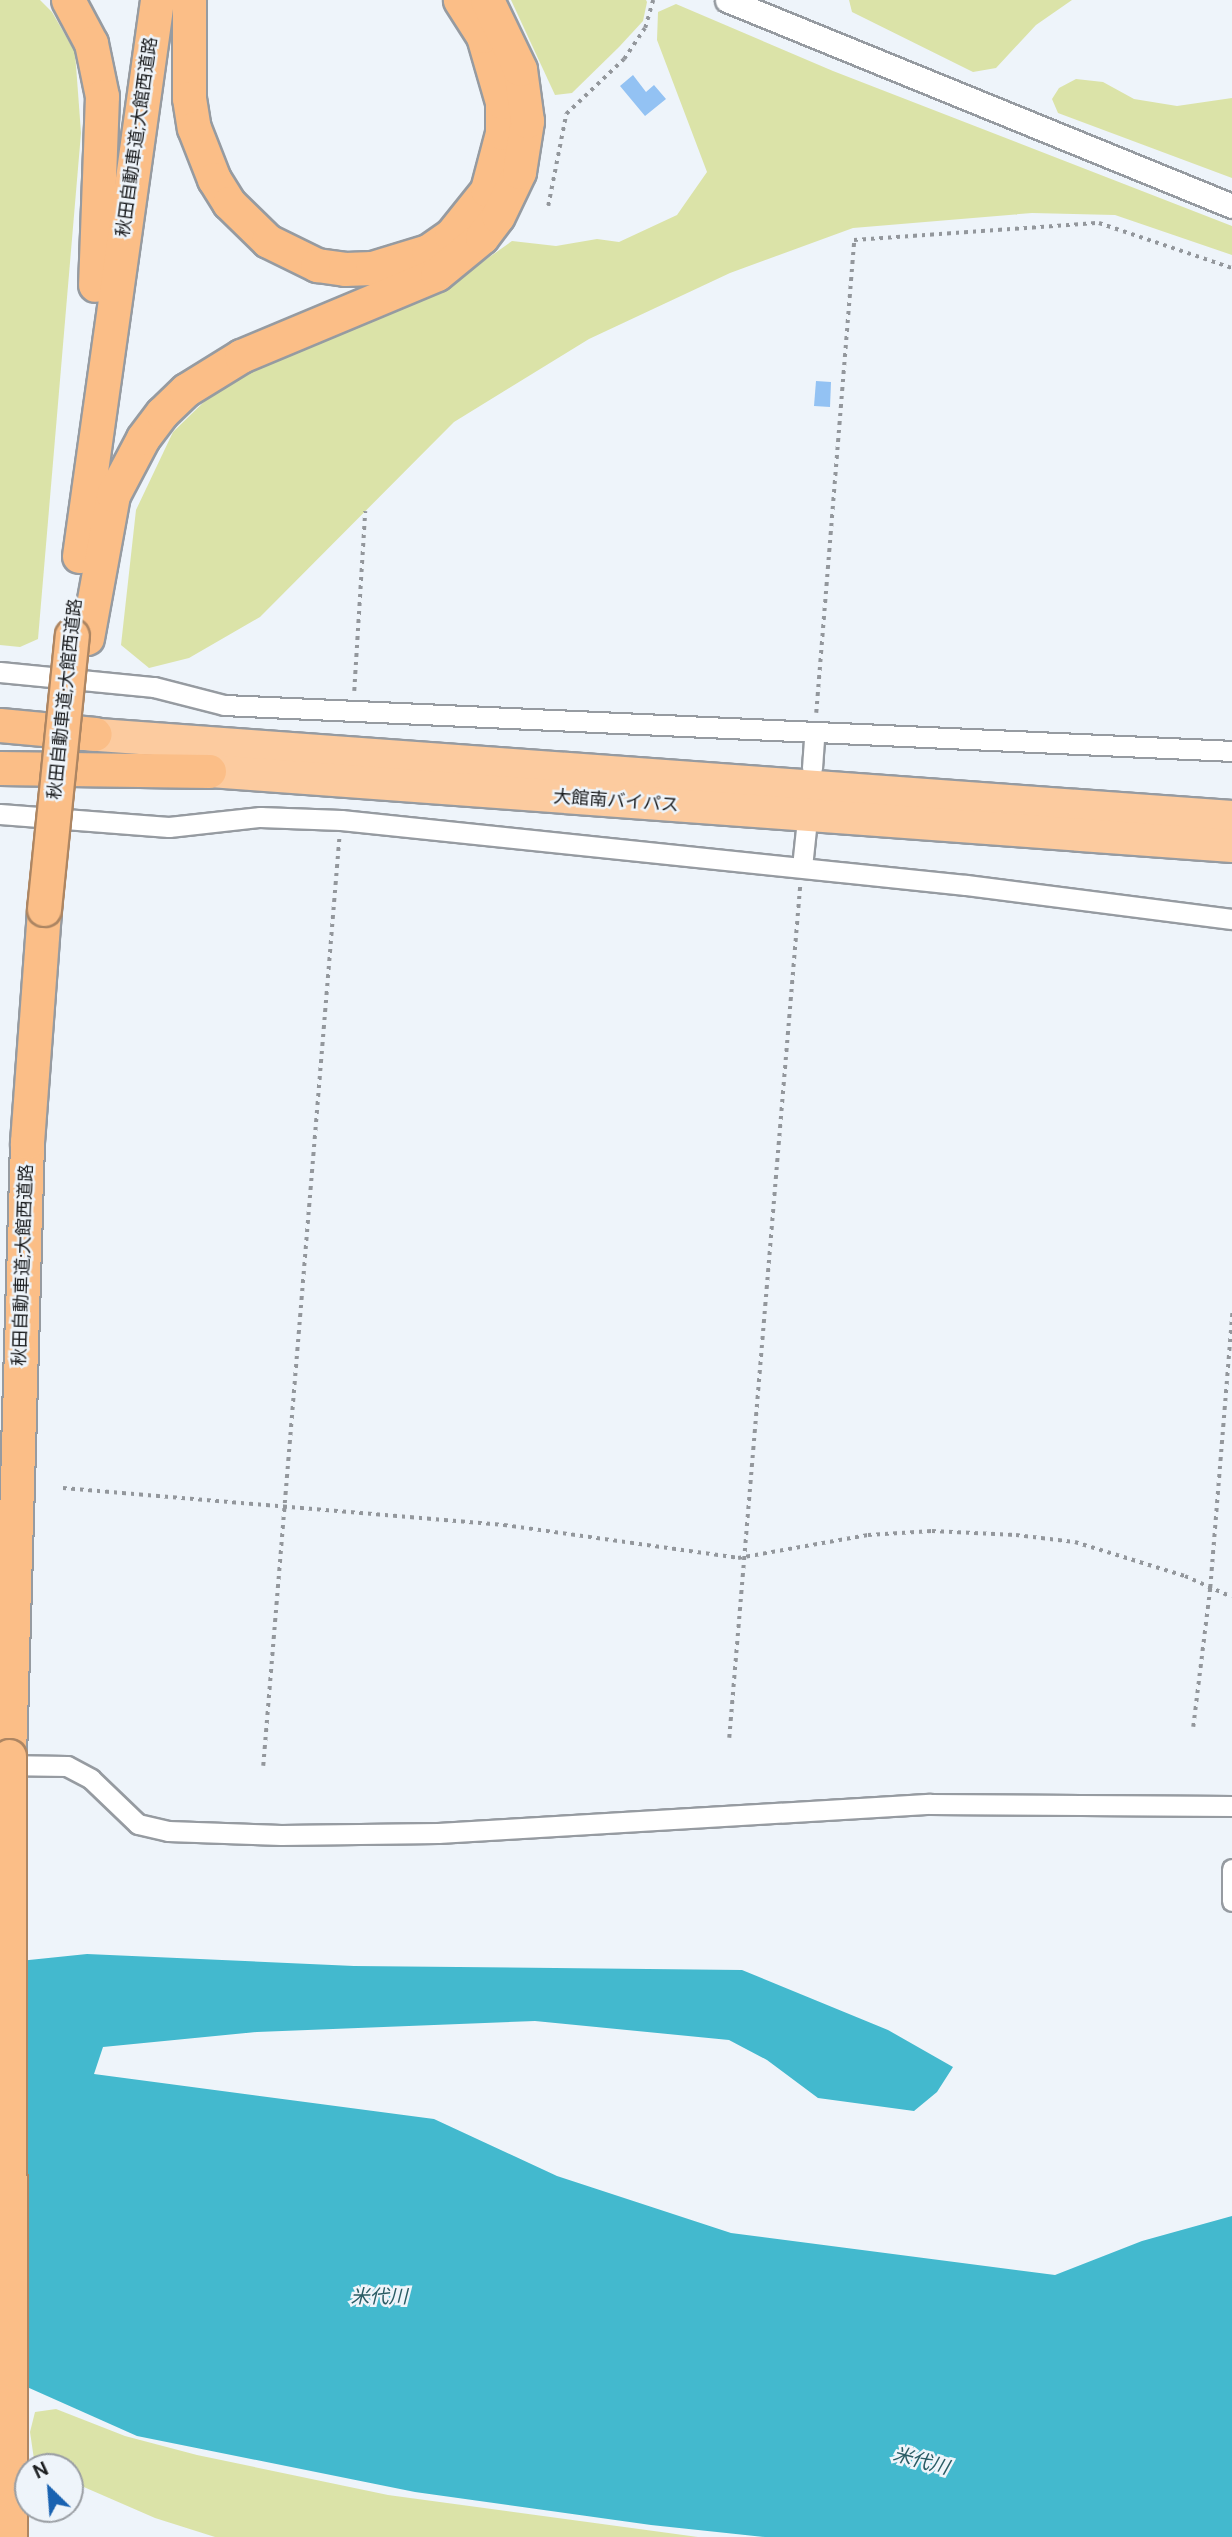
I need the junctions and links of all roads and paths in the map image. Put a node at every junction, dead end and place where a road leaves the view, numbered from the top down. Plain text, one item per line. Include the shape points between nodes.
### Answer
1 (68, 0) edge
2 (157, 0) edge
3 (189, 0) edge
4 (460, 0) edge
5 (487, 0) edge
6 (653, 0) edge
7 (727, 0) edge
8 (548, 206) dead end
9 (1232, 206) edge
10 (1232, 268) edge
11 (365, 511) dead end
12 (80, 553) junction
13 (79, 636) junction
14 (0, 672) edge
15 (353, 711) junction
16 (0, 727) edge
17 (95, 734) joint
18 (814, 736) junction
19 (1232, 751) edge
20 (0, 755) edge
21 (0, 768) edge
22 (812, 768) dead end
23 (209, 771) junction
24 (0, 814) edge
25 (1232, 817) edge
26 (341, 820) junction
27 (806, 830) dead end
28 (1232, 846) edge
29 (802, 867) junction
30 (1232, 919) edge
31 (1232, 1313) edge
32 (63, 1488) dead end
33 (284, 1506) junction
34 (744, 1557) junction
35 (1210, 1587) junction
36 (1232, 1597) edge
37 (1193, 1727) dead end
38 (729, 1738) dead end
39 (5, 1760) edge
40 (262, 1766) dead end
41 (1232, 1806) edge
42 (1232, 1869) edge
43 (1232, 1901) edge
44 (10, 2537) edge

1 - 12 highway via 81,20 98,68 104,130
2 - 12 highway, 秋田自動車道;大館西道路
3 - 4 highway via 189,98 194,128 214,179 229,203 268,241 317,265 345,269 372,268 428,251 451,234 487,190 502,133 502,102 483,36
5 - 13 highway via 520,69 527,121 519,172 498,216 482,237 437,274 241,356 186,390 162,413 113,495
6 - 8 path via 645,28 624,59 566,114
7 - 9 street
10 - 18 path via 1099,223 854,240
11 - 15 path
12 - 13 highway, 秋田自動車道;大館西道路
13 - 39 highway, 秋田自動車道;大館西道路, bridge via 44,909 27,1142
14 - 15 street via 153,687 224,705
15 - 18 street
16 - 17 highway
17 - 25 highway, 大館南バイパス
18 - 19 street
18 - 22 street
20 - 23 highway, 大館南バイパス
21 - 23 highway
23 - 28 highway, 大館南バイパス
24 - 26 street via 169,827 260,817
26 - 29 street
26 - 33 path
27 - 29 street
29 - 30 street
29 - 34 path
31 - 35 path
32 - 33 path
33 - 34 path via 504,1525
33 - 40 path
34 - 35 path via 869,1535 932,1531 1016,1535 1075,1542
34 - 38 path
35 - 36 path
35 - 37 path
39 - 41 street via 67,1766 91,1779 138,1824 168,1832 438,1833 930,1804
39 - 44 highway, 秋田自動車道;大館西道路, bridge
42 - 43 street

